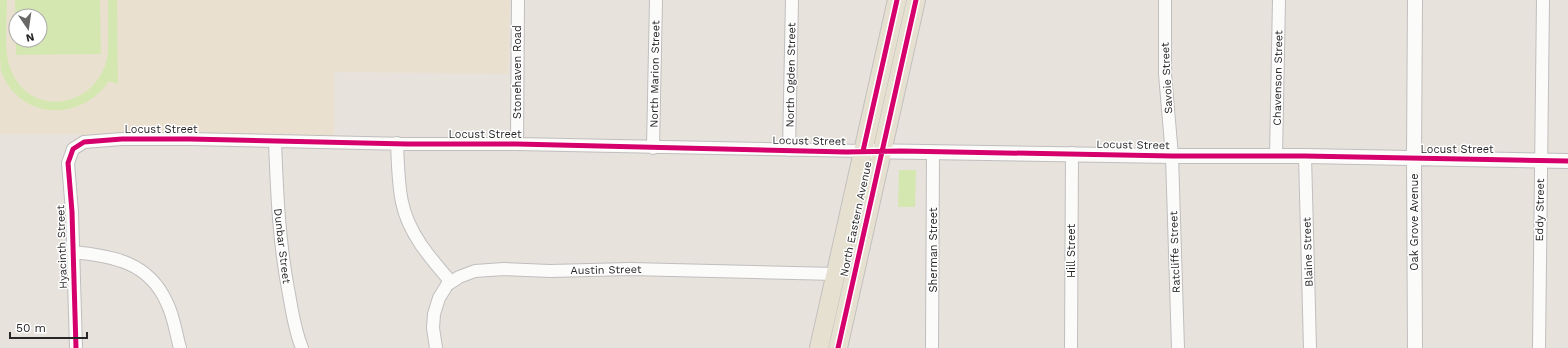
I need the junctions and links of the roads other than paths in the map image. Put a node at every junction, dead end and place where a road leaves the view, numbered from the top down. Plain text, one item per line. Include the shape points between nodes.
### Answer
1 (518, 0) edge
2 (656, 0) edge
3 (792, 0) edge
4 (897, 0) edge
5 (916, 0) edge
6 (1165, 0) edge
7 (1279, 0) edge
8 (1415, 0) edge
9 (1543, 0) edge
10 (274, 142) junction
11 (398, 143) junction
12 (517, 144) junction
13 (75, 148) joint
14 (654, 148) junction
15 (789, 150) junction
16 (863, 151) junction
17 (882, 151) junction
18 (933, 152) junction
19 (1072, 154) junction
20 (1172, 156) junction
21 (1276, 156) junction
22 (1305, 156) junction
23 (1414, 159) junction
24 (1541, 161) junction
25 (1568, 161) edge
26 (73, 252) junction
27 (836, 274) junction
28 (452, 282) junction
29 (76, 348) edge
30 (180, 348) edge
31 (302, 348) edge
32 (436, 348) edge
33 (819, 348) edge
34 (838, 348) edge
35 (932, 348) edge
36 (1070, 348) edge
37 (1178, 348) edge
38 (1310, 348) edge
39 (1415, 348) edge
40 (1539, 348) edge

1 - 12 street, Stonehaven Road
2 - 14 street, North Marion Street
3 - 15 street, North Ogden Street
4 - 16 main road, North Eastern Avenue
5 - 17 main road, North Eastern Avenue
6 - 20 street, Savoie Street via 1165,74
7 - 21 street, Chavenson Street
8 - 23 street, Oak Grove Avenue
9 - 24 street, Eddy Street
10 - 11 street, Locust Street
10 - 13 street, Locust Street via 122,139 84,142
10 - 31 street, Dunbar Street via 277,212 283,264
11 - 12 street, Locust Street
11 - 28 street via 402,202 410,226 424,249
12 - 14 street, Locust Street
13 - 26 street, Hyacinth Street via 68,163
14 - 15 street, Locust Street
15 - 16 street, Locust Street
16 - 17 street, Locust Street
16 - 27 main road, North Eastern Avenue
17 - 18 street, Locust Street
17 - 34 main road, North Eastern Avenue
18 - 19 street, Locust Street
18 - 35 street, Sherman Street
19 - 20 street, Locust Street
19 - 36 street, Hill Street
20 - 21 street, Locust Street
20 - 37 street, Ratcliffe Street
21 - 22 street, Locust Street
22 - 23 street, Locust Street
22 - 38 street, Blaine Street
23 - 24 street, Locust Street
23 - 39 street, Oak Grove Avenue
24 - 25 street, Locust Street
24 - 40 street, Eddy Street
26 - 29 street, Hyacinth Street
26 - 30 street via 101,255 128,262 143,272 157,285 168,304
27 - 28 street, Austin Street via 504,269 475,271
27 - 33 main road, North Eastern Avenue
28 - 32 street, Austin Street via 447,284 439,298 434,314

